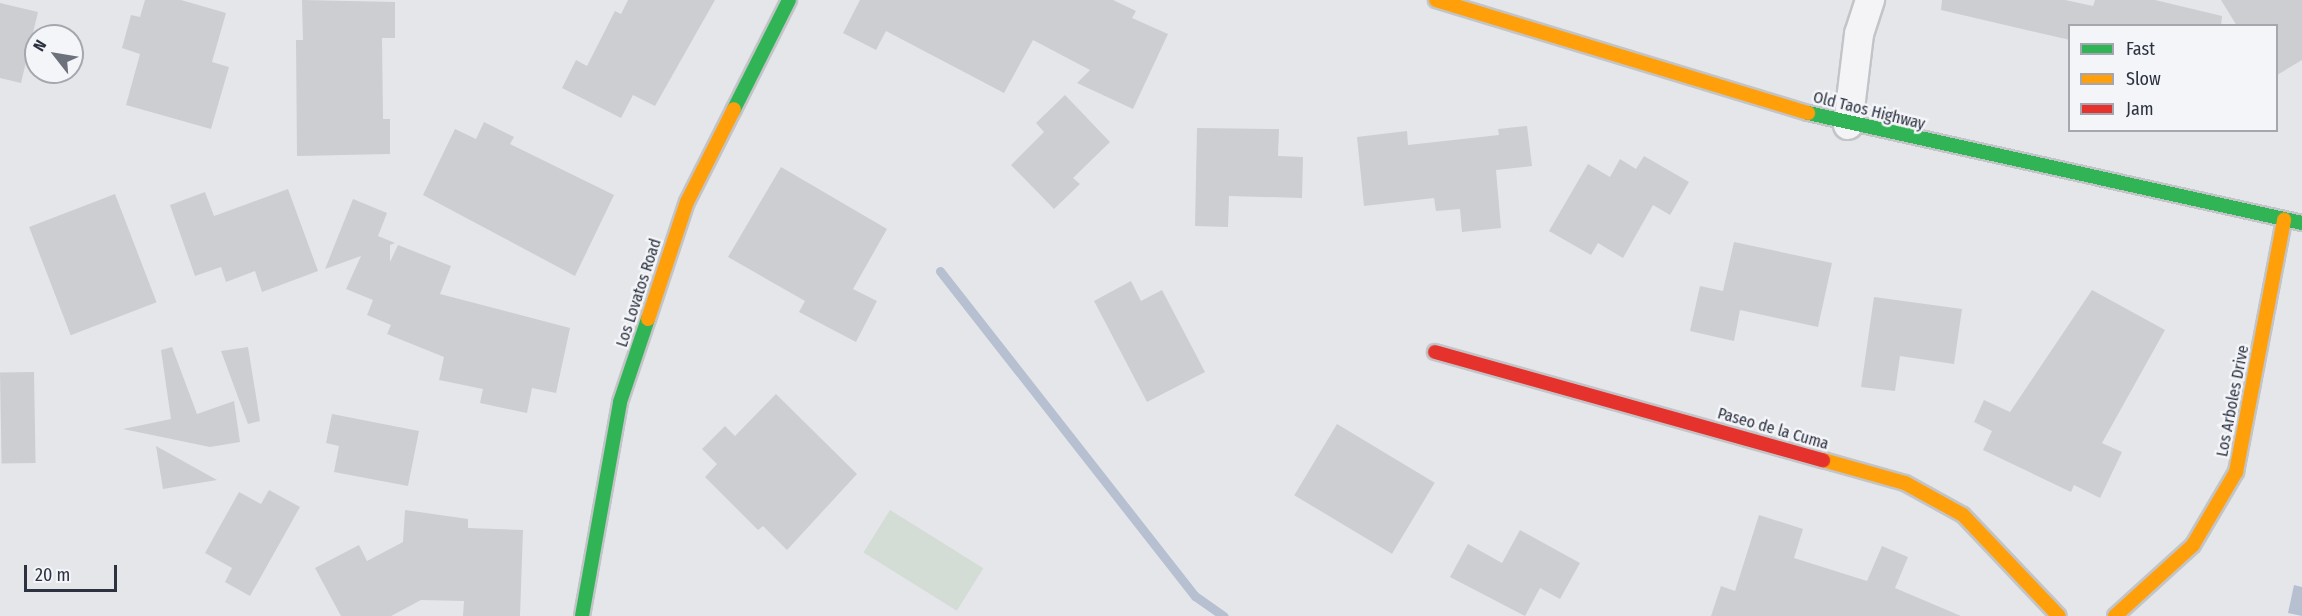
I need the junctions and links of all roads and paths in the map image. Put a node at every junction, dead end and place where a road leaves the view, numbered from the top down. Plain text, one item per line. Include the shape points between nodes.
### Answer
1 (789, 0) edge
2 (1436, 0) edge
3 (1870, 0) edge
4 (1848, 125) junction
5 (2284, 220) junction
6 (2302, 223) edge
7 (1435, 352) dead end
8 (582, 616) edge
9 (588, 616) edge
10 (2059, 616) edge
11 (2115, 616) edge

1 - 8 street, Los Lovatos Road via 687,202 620,402
2 - 4 street, Old Taos Highway
3 - 4 street via 1859,34
4 - 5 street, Old Taos Highway
5 - 6 street, Old Taos Highway
5 - 11 street, Los Arboles Drive via 2236,472 2193,545
7 - 10 street, Paseo de la Cuma via 1905,483 1963,515
8 - 9 street

